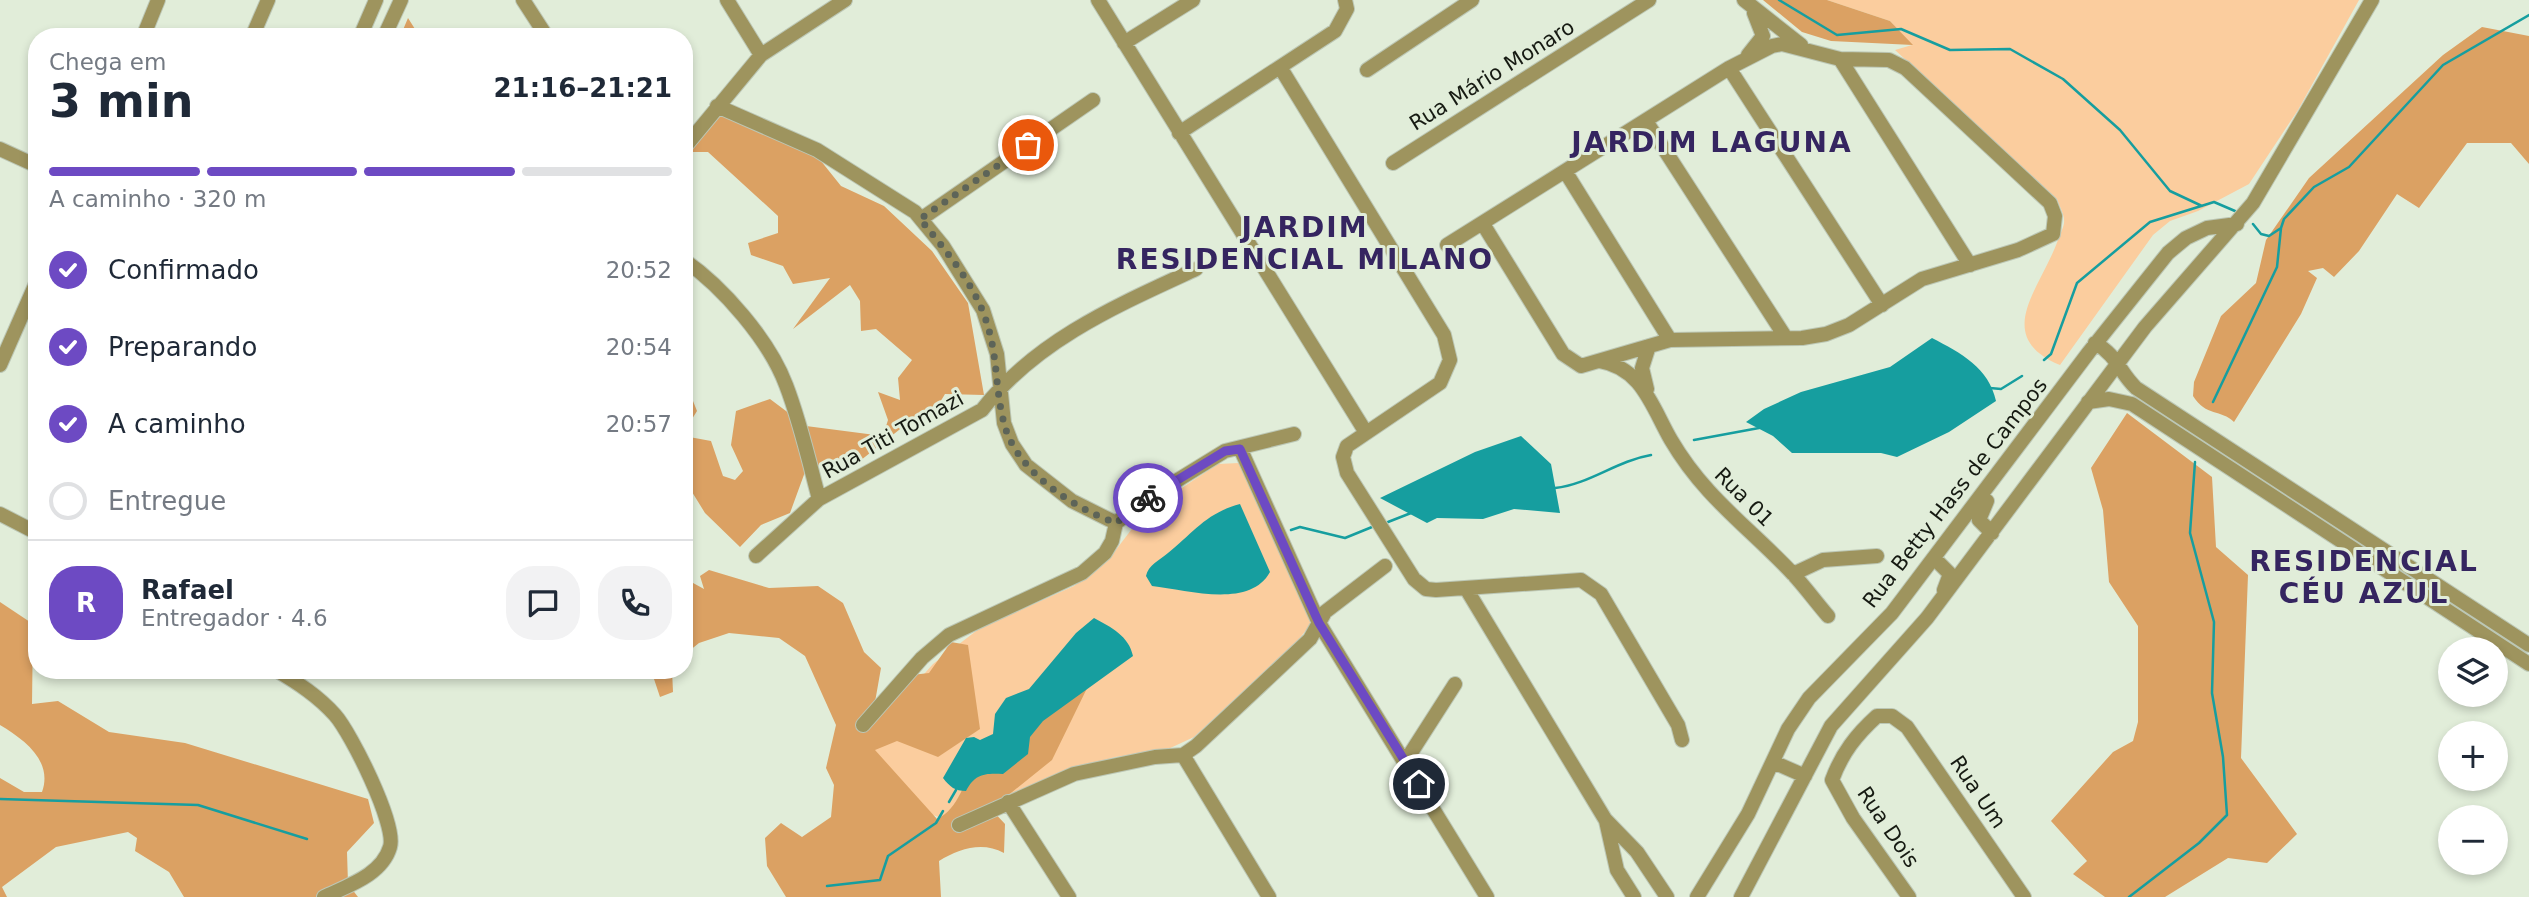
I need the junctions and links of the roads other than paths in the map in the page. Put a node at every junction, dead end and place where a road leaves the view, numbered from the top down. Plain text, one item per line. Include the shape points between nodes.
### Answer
1 (158, 0) edge
2 (268, 0) edge
3 (376, 0) edge
4 (401, 0) edge
5 (523, 0) edge
6 (727, 0) edge
7 (845, 0) edge
8 (1098, 0) edge
9 (1193, 0) edge
10 (1345, 0) edge
11 (1472, 0) edge
12 (1649, 0) edge
13 (2372, 0) edge
14 (1747, 4) edge
15 (147, 28) edge
16 (256, 28) edge
17 (364, 28) edge
18 (388, 28) edge
19 (541, 28) edge
20 (1124, 43) junction
21 (1815, 52) junction
22 (761, 55) junction
23 (1745, 59) junction
24 (1840, 59) junction
25 (1280, 67) junction
26 (1729, 68) junction
27 (1367, 70) dead end
28 (1093, 100) dead end
29 (717, 106) junction
30 (1646, 121) junction
31 (1180, 133) junction
32 (693, 137) edge
33 (0, 149) edge
34 (28, 162) edge
35 (1393, 163) dead end
36 (1565, 172) junction
37 (920, 219) junction
38 (1483, 224) junction
39 (2237, 224) junction
40 (1447, 245) dead end
41 (1970, 265) junction
42 (693, 267) edge
43 (1196, 269) dead end
44 (28, 301) edge
45 (1882, 305) junction
46 (1786, 338) junction
47 (1670, 340) junction
48 (2095, 344) junction
49 (1649, 346) junction
50 (1598, 361) junction
51 (2119, 361) junction
52 (0, 365) edge
53 (1000, 386) junction
54 (1648, 394) junction
55 (2088, 402) junction
56 (1365, 431) junction
57 (1294, 434) dead end
58 (1240, 449) junction
59 (2014, 454) junction
60 (820, 499) junction
61 (0, 514) edge
62 (1116, 523) junction
63 (28, 528) edge
64 (1992, 533) junction
65 (756, 556) dead end
66 (1877, 556) dead end
67 (1934, 558) junction
68 (1385, 566) dead end
69 (1793, 574) junction
70 (1467, 590) junction
71 (1828, 616) dead end
72 (1927, 618) junction
73 (1319, 623) junction
74 (2529, 645) edge
75 (2529, 663) edge
76 (290, 679) edge
77 (1455, 684) dead end
78 (863, 725) dead end
79 (1682, 740) dead end
80 (1183, 754) junction
81 (1405, 762) junction
82 (1773, 762) junction
83 (1805, 776) junction
84 (1832, 780) joint
85 (1009, 802) junction
86 (1605, 819) junction
87 (959, 825) dead end
88 (324, 897) edge
89 (1069, 897) edge
90 (1269, 897) edge
91 (1487, 897) edge
92 (1634, 897) edge
93 (1667, 897) edge
94 (1698, 897) edge
95 (1741, 897) edge
96 (1909, 897) edge
97 (2024, 897) edge

1 - 15 street
2 - 16 street
3 - 17 street
4 - 18 street
5 - 19 street
6 - 22 street
7 - 22 street
8 - 20 street
9 - 20 street
10 - 25 street via 1348,9 1335,31
11 - 27 street
12 - 35 street, Rua Mário Monaro
13 - 39 street via 2274,170
14 - 21 street
14 - 23 street via 1763,36
20 - 31 street
21 - 23 street via 1782,44
21 - 24 street
22 - 29 street
23 - 26 street
24 - 41 street
24 - 41 street via 1889,60 1905,68 2050,203 2055,216 2053,234
25 - 31 street
25 - 56 street via 1444,335 1450,360 1440,383
26 - 30 street
26 - 45 street
28 - 37 street
29 - 32 street
29 - 37 street via 817,150
30 - 36 street
30 - 46 street
31 - 56 street
33 - 34 street
36 - 38 street
36 - 47 street
37 - 53 street via 943,246 983,310 997,354
38 - 40 street
38 - 50 street via 1563,354 1574,364
39 - 48 street, Rua Betty Hass de Campos via 2207,228 2168,253
39 - 51 street via 2181,282
41 - 45 street via 1922,279
42 - 60 street via 723,291 768,350 786,383
43 - 53 street, Rua Titi Tomazi via 1054,341
44 - 52 street
45 - 46 street via 1826,334
46 - 47 street
47 - 49 street
48 - 51 street
48 - 59 street, Rua Betty Hass de Campos
49 - 50 street
49 - 54 street, Rua 01 via 1642,368
50 - 54 street, Rua 01 via 1624,368
51 - 55 street
51 - 74 street via 2136,388
53 - 60 street, Rua Titi Tomazi via 982,410
53 - 62 street via 1004,423 1026,465 1072,501
54 - 69 street, Rua 01 via 1671,440 1707,493
55 - 64 street
55 - 75 street via 2109,398 2132,404
56 - 70 street via 1343,451 1344,466 1414,579 1426,589
57 - 58 street
58 - 62 street via 1225,451
58 - 73 street
59 - 64 street via 1979,514 1982,525
59 - 67 street, Rua Betty Hass de Campos
60 - 65 street, Rua Titi Tomazi
61 - 63 street
62 - 78 street via 1105,553 1082,573 949,635 922,658
64 - 72 street
66 - 69 street via 1823,560
67 - 72 street via 1951,578
67 - 82 street, Rua Betty Hass de Campos via 1892,613 1808,698
68 - 73 street via 1325,612
69 - 71 street, Rua 01
70 - 79 street via 1581,580 1591,584 1678,725
70 - 86 street
72 - 83 street via 1831,726
73 - 80 street via 1310,639
73 - 81 street
76 - 88 street via 313,694 347,731 390,828 391,846 380,863 358,882
77 - 81 street
80 - 85 street via 1074,774
80 - 90 street
81 - 91 street
82 - 83 street
82 - 94 street, Rua Betty Hass de Campos
83 - 95 street
84 - 96 street, Rua Dois
84 - 97 street, Rua Um via 1841,757 1859,733 1877,716 1892,716 1908,727
85 - 87 street
85 - 89 street
86 - 92 street via 1618,870
86 - 93 street via 1637,852

